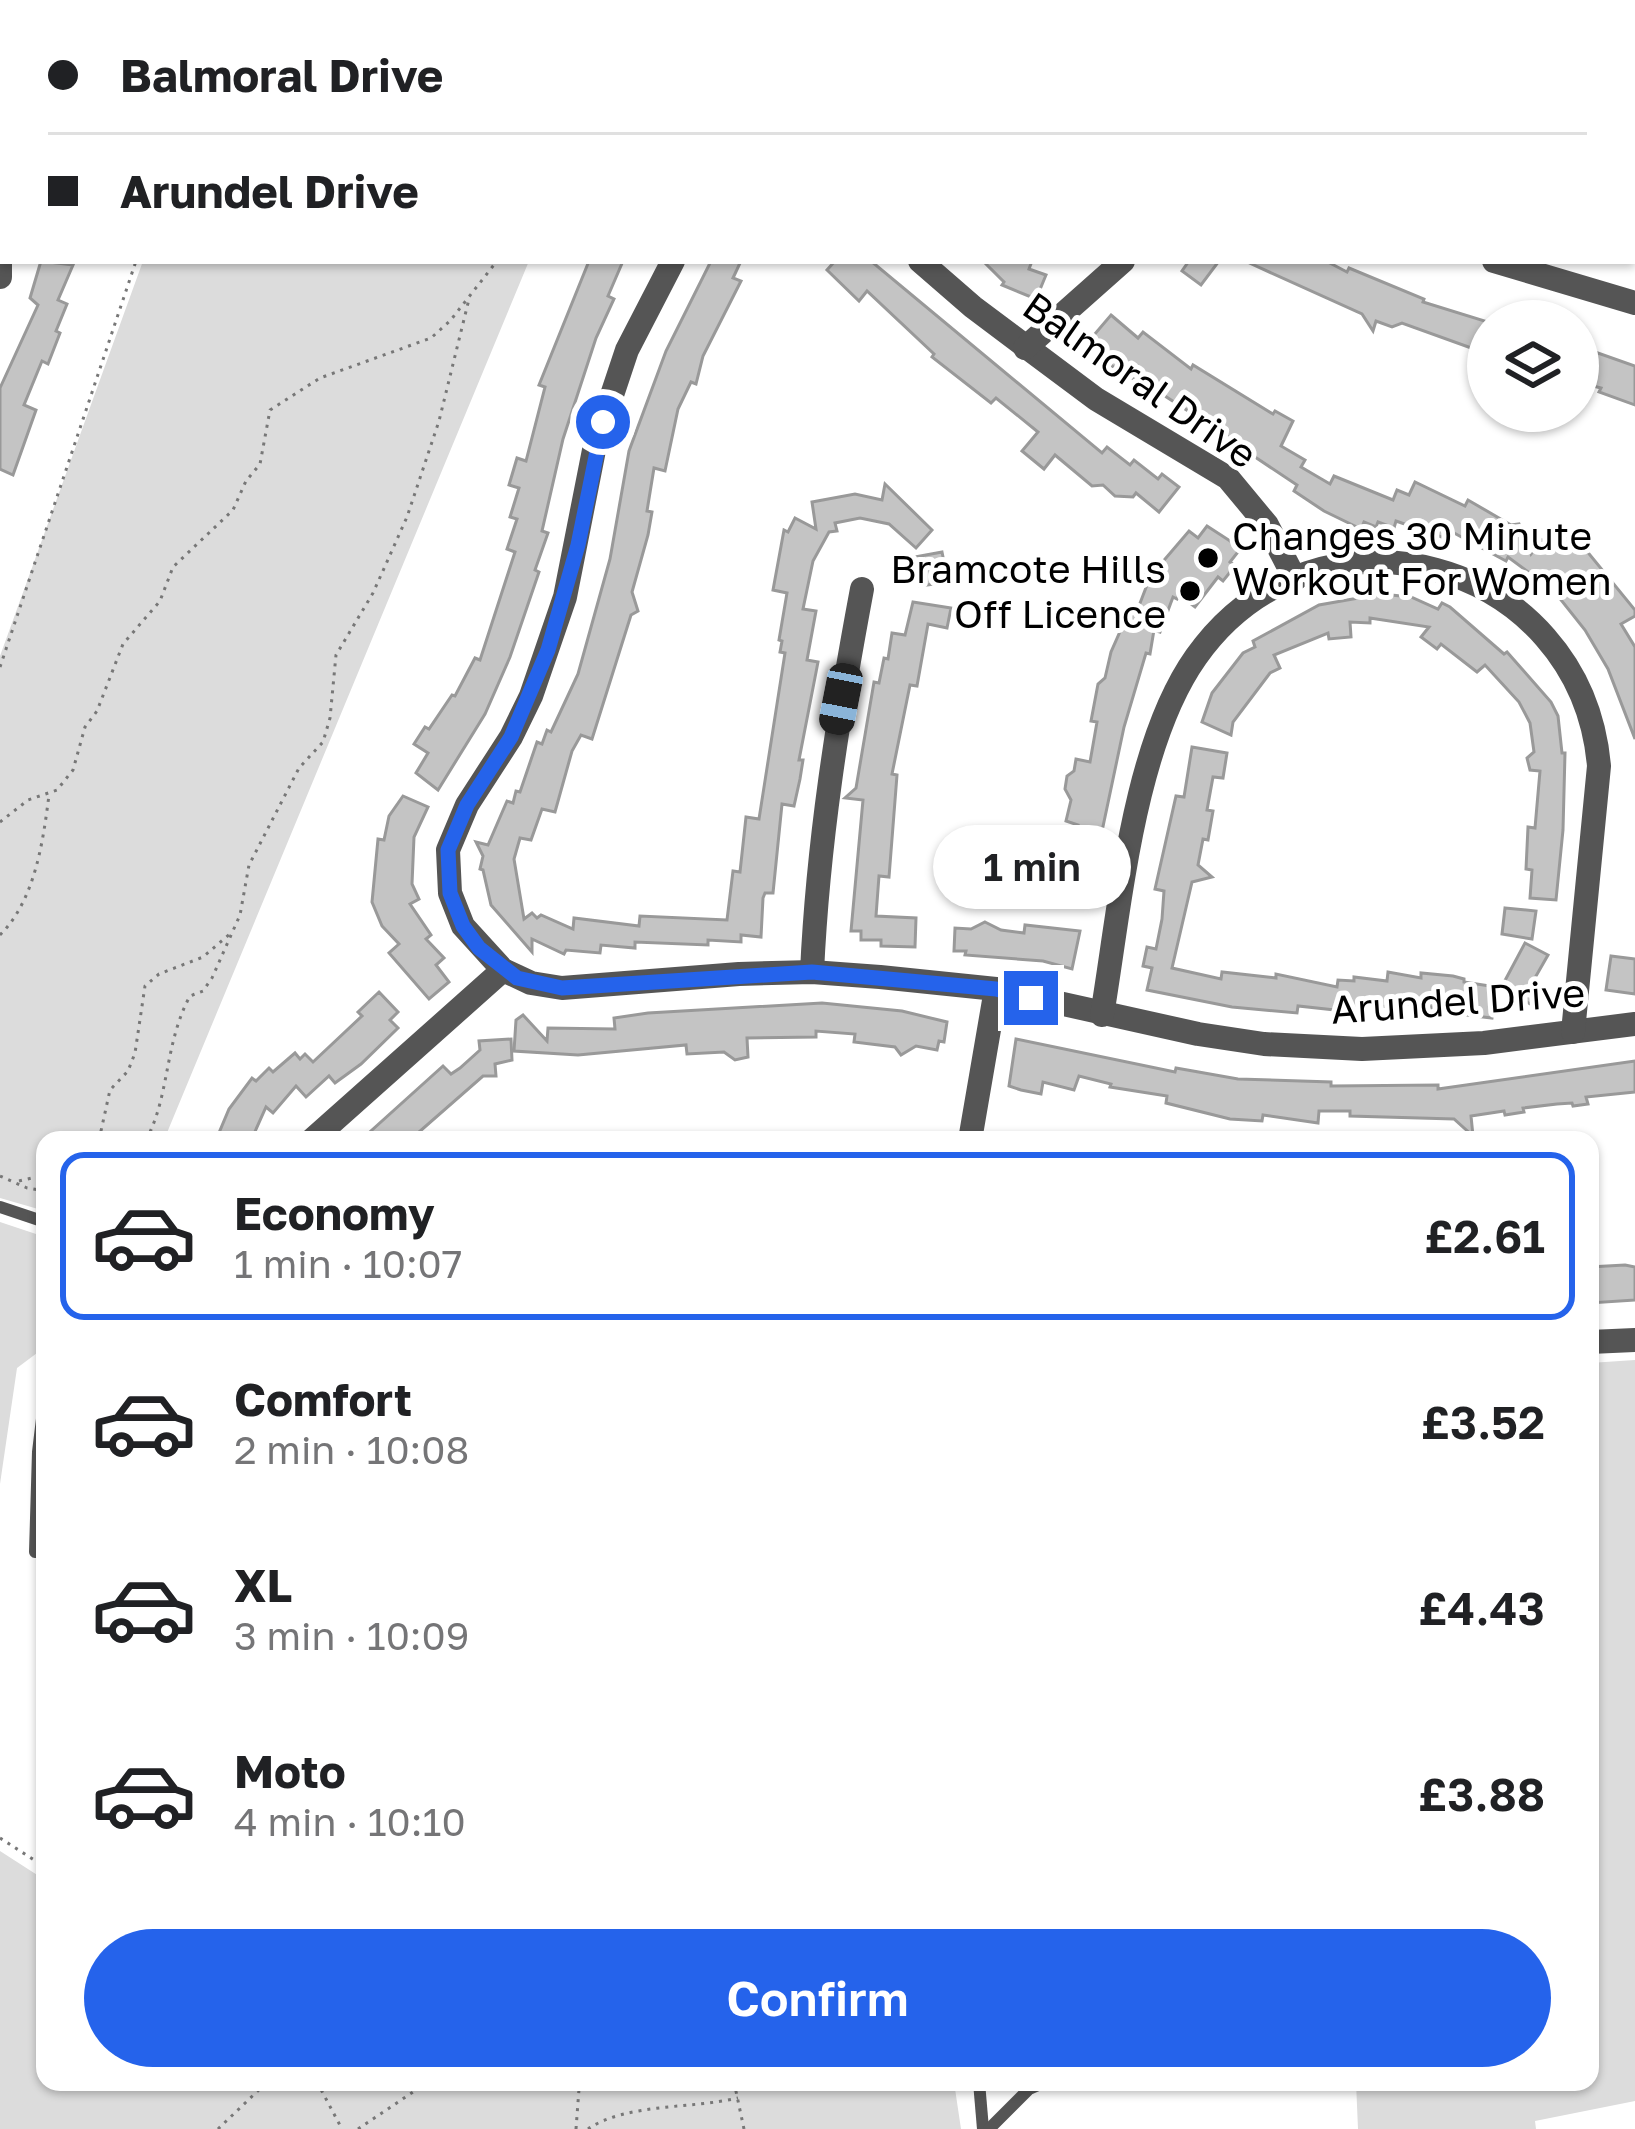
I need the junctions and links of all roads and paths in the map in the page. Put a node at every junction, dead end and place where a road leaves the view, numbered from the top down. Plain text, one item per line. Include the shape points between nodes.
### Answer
1 (0, 256) edge
2 (135, 264) edge
3 (495, 264) edge
4 (671, 264) edge
5 (924, 264) edge
6 (1120, 264) edge
7 (1504, 264) edge
8 (0, 277) edge
9 (469, 299) junction
10 (1635, 303) edge
11 (1025, 348) junction
12 (1294, 579) junction
13 (862, 589) dead end
14 (0, 668) edge
15 (50, 794) junction
16 (0, 822) edge
17 (231, 933) junction
18 (0, 934) edge
19 (503, 970) junction
20 (812, 972) junction
21 (996, 989) junction
22 (1102, 1015) junction
23 (1635, 1024) edge
24 (1573, 1032) junction
25 (101, 1131) edge
26 (149, 1131) edge
27 (322, 1131) edge
28 (972, 1131) edge
29 (0, 1176) edge
30 (36, 1177) edge
31 (17, 1181) junction
32 (36, 1189) edge
33 (0, 1207) edge
34 (36, 1219) edge
35 (1635, 1340) edge
36 (1599, 1342) edge
37 (36, 1519) edge
38 (36, 1552) edge
39 (0, 1838) edge
40 (36, 1861) edge
41 (258, 2091) edge
42 (322, 2091) edge
43 (414, 2091) edge
44 (579, 2091) edge
45 (736, 2091) edge
46 (980, 2091) edge
47 (1027, 2091) edge
48 (738, 2098) junction
49 (218, 2129) edge
50 (342, 2129) edge
51 (358, 2129) edge
52 (576, 2129) edge
53 (588, 2129) edge
54 (744, 2129) edge
55 (986, 2129) edge

1 - 8 street
2 - 14 path
3 - 9 path
4 - 19 street via 627,350 606,413 565,597 536,681 448,850 450,893 463,926
5 - 11 street, Balmoral Drive
6 - 11 street
7 - 10 street
9 - 15 path via 431,338 320,378 270,410 260,464 233,510 173,568 160,601 123,644 73,770
9 - 17 path via 412,505 336,655 323,742 299,768 256,850
11 - 12 street, Balmoral Drive via 1228,478 1267,525
12 - 22 street via 1215,634 1168,710 1141,801
12 - 24 street via 1380,561 1461,576 1510,602 1566,662 1590,715 1599,766
13 - 20 street via 834,736
15 - 16 path
15 - 18 path via 31,878
17 - 25 path via 145,986 136,1054 110,1090
17 - 26 path via 212,978 190,996 172,1032
19 - 20 street, Arundel Drive via 562,988
19 - 27 street
20 - 21 street, Arundel Drive
21 - 22 street, Arundel Drive
21 - 28 street
22 - 24 street, Arundel Drive via 1264,1044 1361,1049
23 - 24 street, Arundel Drive
29 - 31 path
30 - 31 path
31 - 32 path
33 - 34 lane
35 - 36 street
37 - 38 lane
39 - 40 path
41 - 49 path
42 - 50 path
43 - 51 path
44 - 52 path
45 - 48 path
46 - 55 lane
47 - 55 lane
48 - 53 path via 639,2110
48 - 54 path

